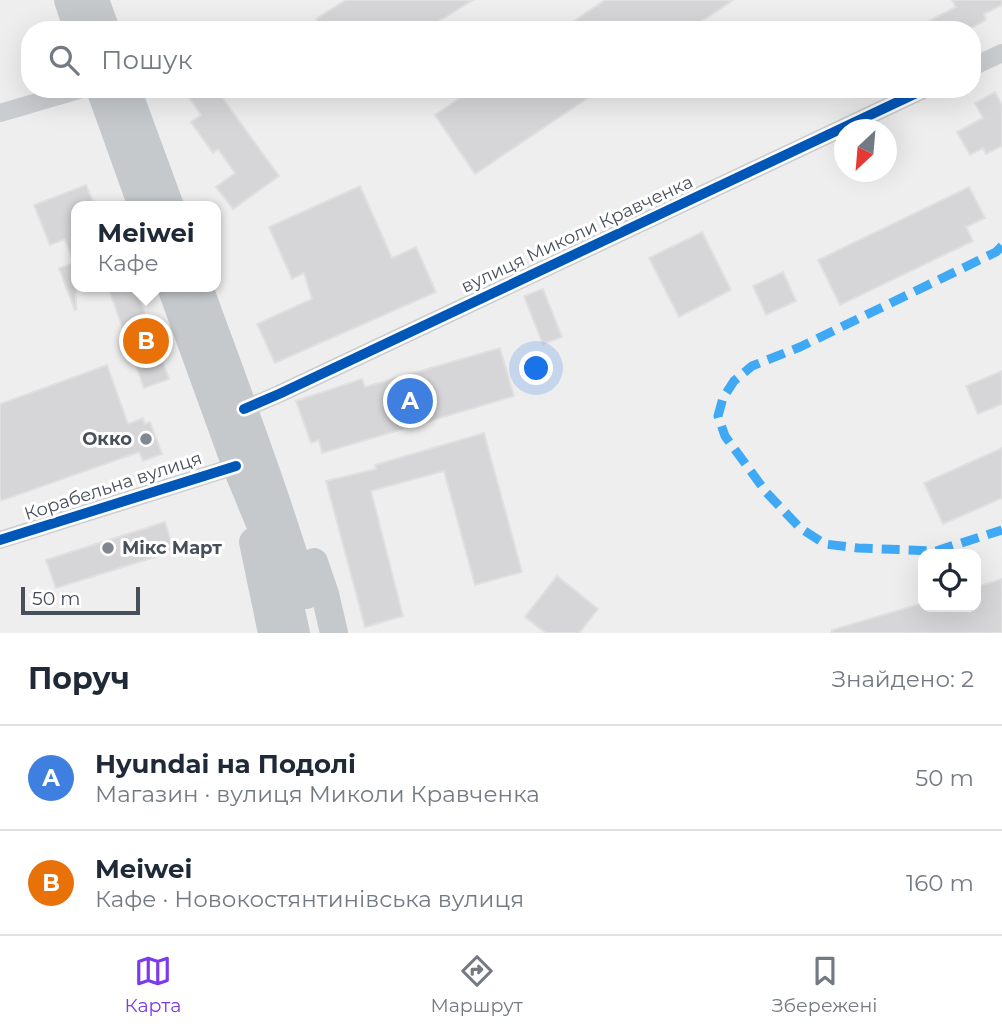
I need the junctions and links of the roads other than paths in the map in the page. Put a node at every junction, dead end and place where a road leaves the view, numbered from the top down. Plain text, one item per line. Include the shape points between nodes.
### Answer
1 (68, 0) edge
2 (95, 0) edge
3 (75, 21) edge
4 (103, 21) edge
5 (1002, 53) edge
6 (981, 63) edge
7 (51, 98) edge
8 (103, 98) edge
9 (130, 98) edge
10 (906, 98) edge
11 (0, 113) edge
12 (140, 201) edge
13 (168, 201) edge
14 (173, 292) edge
15 (201, 292) edge
16 (244, 409) junction
17 (250, 478) junction
18 (0, 540) edge
19 (272, 633) edge
20 (296, 633) edge
21 (315, 633) edge
22 (334, 633) edge

1 - 3 main road
2 - 4 main road
5 - 6 street
7 - 11 street
8 - 12 main road
9 - 13 main road
10 - 16 street, вулиця Миколи Кравченка
14 - 17 main road
15 - 16 main road
16 - 17 main road
17 - 18 street, Корабельна вулиця via 181,482
17 - 19 main road via 251,531
17 - 20 main road
17 - 21 main road via 301,576
17 - 22 main road via 284,496 302,529

